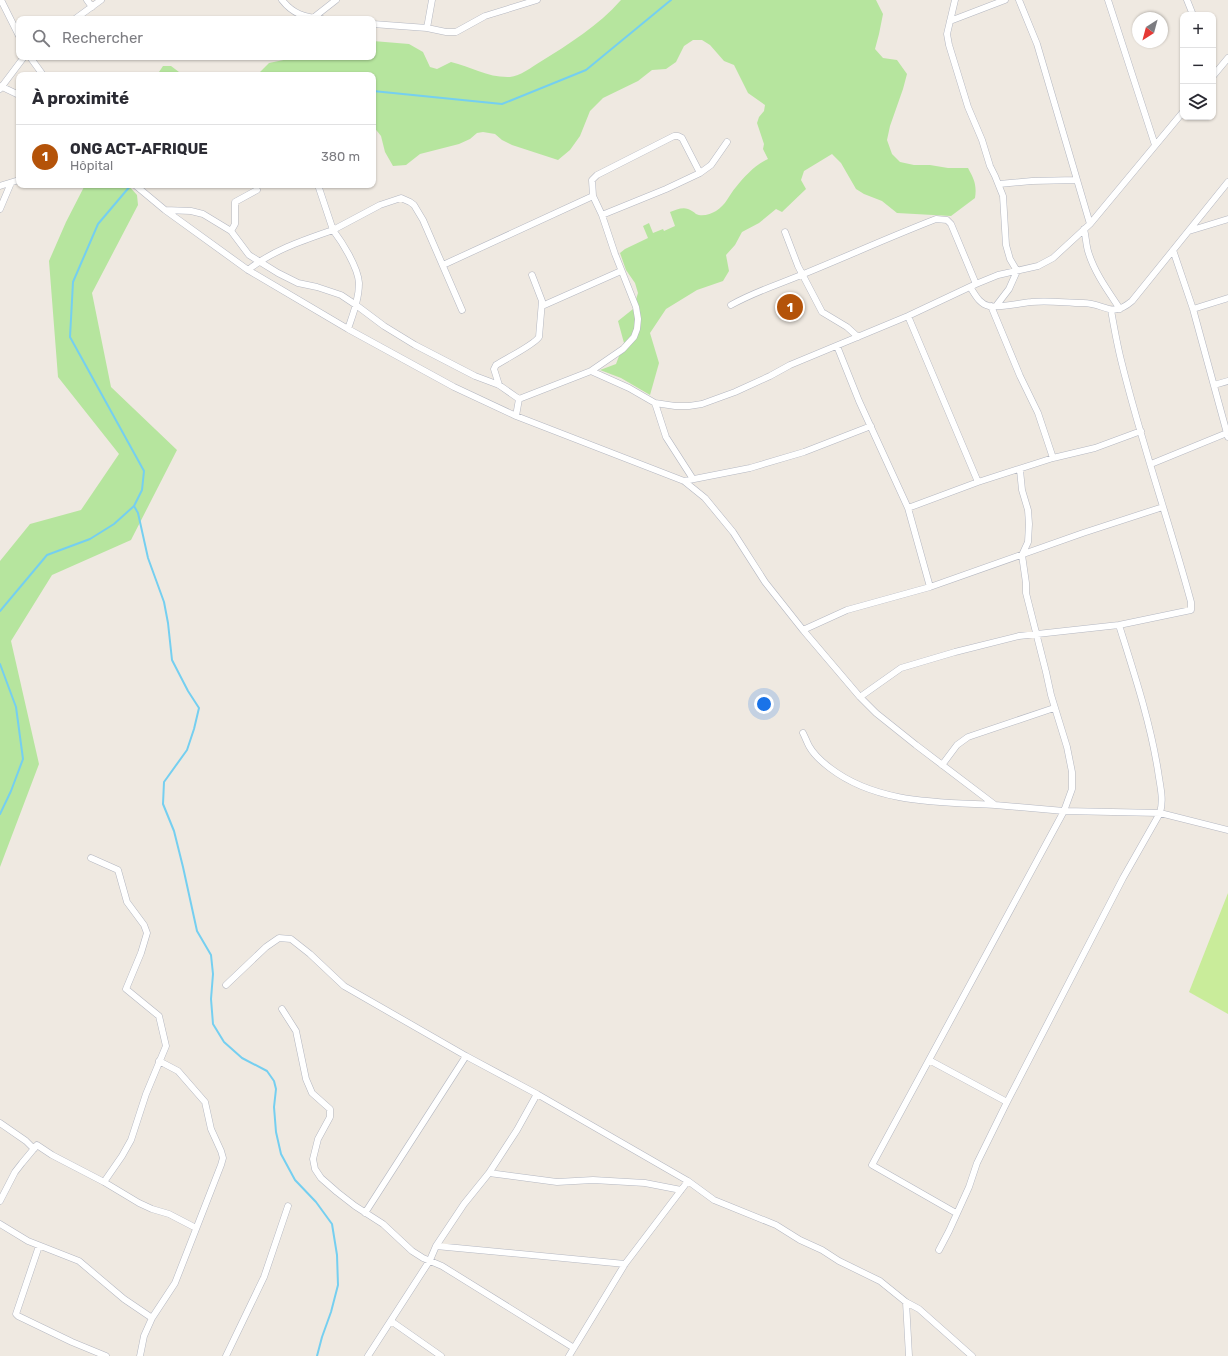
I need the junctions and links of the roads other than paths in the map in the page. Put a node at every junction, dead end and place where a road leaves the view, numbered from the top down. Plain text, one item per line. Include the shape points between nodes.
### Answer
1 (1, 0) edge
2 (87, 0) edge
3 (101, 0) edge
4 (282, 0) edge
5 (336, 0) edge
6 (432, 0) edge
7 (537, 0) edge
8 (955, 0) edge
9 (1006, 0) edge
10 (1019, 0) edge
11 (1108, 0) edge
12 (1187, 0) edge
13 (92, 7) junction
14 (1191, 12) edge
15 (79, 16) edge
16 (306, 16) edge
17 (316, 16) edge
18 (950, 20) junction
19 (376, 24) edge
20 (427, 28) junction
21 (16, 30) edge
22 (1228, 58) edge
23 (22, 60) edge
24 (32, 60) edge
25 (41, 72) edge
26 (1216, 72) edge
27 (0, 87) edge
28 (16, 94) edge
29 (1180, 116) edge
30 (727, 142) dead end
31 (1156, 145) junction
32 (700, 173) junction
33 (1076, 180) junction
34 (16, 181) edge
35 (1228, 182) edge
36 (11, 183) junction
37 (999, 184) junction
38 (0, 186) edge
39 (138, 188) edge
40 (319, 188) edge
41 (256, 190) dead end
42 (593, 196) junction
43 (0, 209) edge
44 (165, 210) junction
45 (602, 215) junction
46 (1228, 219) edge
47 (1090, 224) junction
48 (1084, 229) junction
49 (333, 230) junction
50 (231, 231) junction
51 (1188, 231) junction
52 (785, 232) dead end
53 (1173, 250) junction
54 (259, 261) junction
55 (443, 265) junction
56 (248, 270) junction
57 (621, 271) junction
58 (1018, 271) junction
59 (532, 275) dead end
60 (802, 275) junction
61 (973, 285) junction
62 (1228, 298) edge
63 (356, 305) junction
64 (542, 306) junction
65 (731, 306) dead end
66 (994, 306) junction
67 (1120, 309) junction
68 (1193, 309) junction
69 (462, 310) dead end
70 (1111, 310) junction
71 (908, 316) junction
72 (348, 329) junction
73 (858, 337) junction
74 (837, 346) junction
75 (591, 371) junction
76 (1228, 381) edge
77 (499, 385) junction
78 (1214, 385) junction
79 (519, 399) junction
80 (655, 403) junction
81 (516, 416) junction
82 (871, 426) junction
83 (1141, 431) junction
84 (1227, 435) edge
85 (1054, 458) junction
86 (1151, 464) junction
87 (1020, 470) junction
88 (693, 479) junction
89 (684, 481) junction
90 (978, 482) junction
91 (1163, 507) junction
92 (908, 508) junction
93 (1022, 555) junction
94 (930, 587) junction
95 (1119, 625) junction
96 (803, 630) junction
97 (1036, 635) junction
98 (860, 697) junction
99 (1054, 708) junction
100 (803, 733) dead end
101 (942, 765) junction
102 (995, 805) junction
103 (1064, 811) junction
104 (1160, 814) junction
105 (1228, 830) edge
106 (91, 858) dead end
107 (226, 985) dead end
108 (282, 1009) dead end
109 (466, 1056) junction
110 (929, 1060) junction
111 (159, 1061) junction
112 (537, 1094) junction
113 (1007, 1102) junction
114 (0, 1123) edge
115 (34, 1149) junction
116 (489, 1173) junction
117 (688, 1181) junction
118 (104, 1182) junction
119 (681, 1190) junction
120 (0, 1201) edge
121 (288, 1206) dead end
122 (365, 1213) junction
123 (956, 1213) junction
124 (0, 1224) edge
125 (196, 1228) junction
126 (39, 1246) junction
127 (436, 1246) junction
128 (939, 1250) dead end
129 (430, 1260) junction
130 (625, 1264) junction
131 (906, 1302) junction
132 (152, 1318) junction
133 (391, 1321) junction
134 (574, 1348) junction
135 (106, 1356) edge
136 (140, 1356) edge
137 (226, 1356) edge
138 (368, 1356) edge
139 (441, 1356) edge
140 (569, 1356) edge
141 (909, 1356) edge
142 (972, 1356) edge

1 - 21 street
2 - 13 street
3 - 13 street
4 - 16 street via 293,12
5 - 17 street
6 - 20 street
7 - 20 street via 485,16 456,32
8 - 18 street
9 - 18 street
10 - 33 street via 1037,44
11 - 31 street
12 - 14 street
13 - 15 street
18 - 37 street via 947,34 949,46 968,107
19 - 20 street
22 - 26 street
23 - 27 street
24 - 25 street
27 - 28 street
29 - 31 street
30 - 32 street via 711,166
31 - 47 street
32 - 42 street via 682,138 674,136 597,175 592,180
32 - 45 street
33 - 37 street
33 - 47 street
34 - 36 street
35 - 51 street
36 - 38 street
36 - 43 street
37 - 58 street via 1003,196 1006,245 1010,259
39 - 44 street
40 - 49 street
41 - 50 street via 235,202 235,224
42 - 45 street
42 - 55 street
44 - 50 street via 199,212
44 - 56 street
45 - 57 street
46 - 51 street
47 - 48 street
48 - 58 street via 1048,262
48 - 67 street via 1092,262
49 - 54 street via 290,245
49 - 55 street via 380,205 401,198 406,199 414,205 423,220
49 - 63 street via 348,252 358,277
50 - 54 street via 246,252
51 - 53 street
52 - 60 street
53 - 67 street via 1132,301
53 - 68 street
54 - 56 street
54 - 63 street via 291,280 341,295
55 - 69 street
56 - 72 street
57 - 64 street
57 - 75 street via 636,307 637,329 634,337 623,349
58 - 61 street via 998,275
58 - 66 street via 1009,289
59 - 64 street via 542,296
60 - 61 street via 930,221 942,219 951,224
60 - 65 street via 764,288
60 - 73 street via 822,312 848,327
61 - 66 street via 982,303
61 - 71 street
62 - 68 street
63 - 72 street
63 - 77 street via 415,345 475,376
64 - 77 street via 537,340 494,367
66 - 70 street via 1048,301 1085,303
66 - 85 street
67 - 70 street
68 - 78 street
70 - 83 street via 1121,359
71 - 73 street
71 - 90 street
72 - 81 street via 454,387
73 - 74 street
74 - 80 street via 713,401 689,406
74 - 82 street
75 - 79 street
75 - 80 street
76 - 78 street
77 - 79 street
78 - 84 street
79 - 81 street
80 - 88 street via 666,437
81 - 89 street
82 - 88 street via 804,452 750,468
82 - 92 street
83 - 85 street via 1094,448
83 - 86 street
84 - 86 street
85 - 87 street
86 - 91 street
87 - 90 street
87 - 93 street via 1029,524 1028,542
88 - 89 street
89 - 96 street via 705,498 733,532 765,582
90 - 92 street
91 - 93 street
91 - 95 street via 1191,602 1191,610
92 - 94 street
93 - 94 street
93 - 97 street via 1026,593
94 - 96 street via 847,610
95 - 97 street
95 - 104 street via 1155,748 1163,803
96 - 98 street
97 - 98 street via 1019,636 901,668
97 - 99 street
98 - 101 street via 876,713
99 - 101 street via 968,737 957,745
99 - 103 street via 1072,772 1072,789
100 - 102 street via 809,747 821,761 855,784 904,798
101 - 102 street
102 - 103 street
103 - 104 street
103 - 110 street
104 - 105 street
104 - 113 street via 1123,878
106 - 111 street via 118,870 127,902 147,933 126,989 159,1016 166,1046
107 - 109 street via 266,947 279,938 291,939 344,986
108 - 122 street via 296,1031 305,1074 312,1093 330,1109 330,1117 318,1139 313,1158 315,1169 321,1178
109 - 112 street
109 - 122 street
110 - 113 street
110 - 123 street via 872,1165
111 - 118 street via 131,1140
111 - 125 street via 178,1071 205,1102 211,1129 223,1158
112 - 116 street
112 - 117 street
113 - 123 street
114 - 115 street
115 - 118 street via 37,1145
115 - 120 street via 15,1172
116 - 119 street via 557,1182 593,1180 645,1183
116 - 127 street via 464,1204
117 - 119 street
117 - 131 street via 714,1200 776,1225 880,1281
118 - 125 street via 152,1209 169,1214
119 - 130 street
121 - 137 street via 264,1277
122 - 129 street via 384,1224 412,1251
123 - 128 street
124 - 126 street
125 - 132 street via 175,1283
126 - 132 street via 79,1261 120,1296
126 - 135 street via 16,1314
127 - 129 street
127 - 130 street
129 - 133 street
129 - 134 street
130 - 134 street
131 - 141 street
131 - 142 street via 919,1309
132 - 136 street via 144,1336
133 - 138 street
133 - 139 street
134 - 140 street

